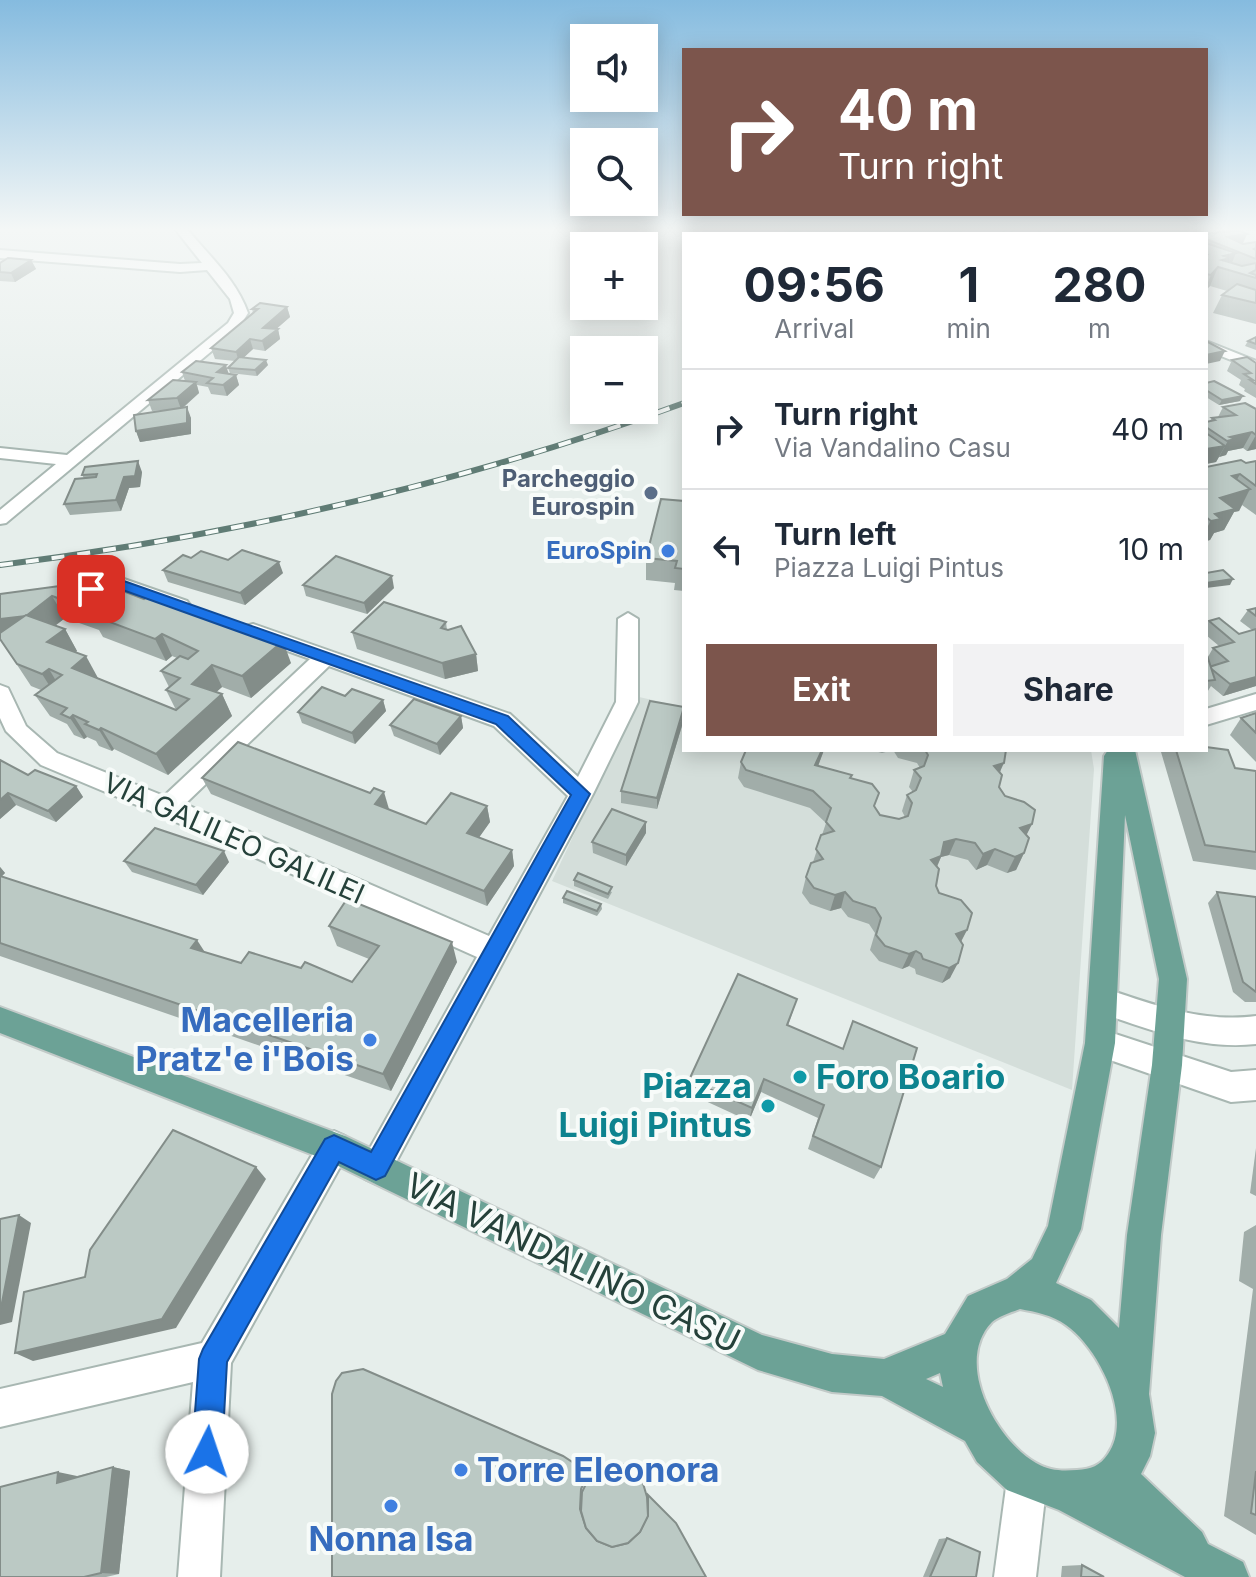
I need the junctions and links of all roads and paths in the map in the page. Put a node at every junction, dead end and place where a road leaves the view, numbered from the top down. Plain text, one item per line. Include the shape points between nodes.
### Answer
1 (238, 303) edge
2 (1208, 346) edge
3 (1256, 366) edge
4 (0, 453) edge
5 (68, 460) junction
6 (0, 519) edge
7 (61, 595) edge
8 (194, 610) edge
9 (628, 619) dead end
10 (238, 626) edge
11 (325, 657) junction
12 (0, 693) edge
13 (1256, 702) edge
14 (1208, 716) edge
15 (1116, 752) edge
16 (1123, 752) edge
17 (581, 794) junction
18 (167, 807) junction
19 (495, 952) junction
20 (1104, 1001) junction
21 (0, 1020) edge
22 (1170, 1024) junction
23 (1256, 1030) edge
24 (1100, 1043) junction
25 (1179, 1069) junction
26 (1256, 1085) edge
27 (334, 1147) junction
28 (376, 1168) junction
29 (1019, 1291) junction
30 (959, 1346) junction
31 (213, 1359) junction
32 (884, 1378) junction
33 (1132, 1390) junction
34 (0, 1408) edge
35 (976, 1427) junction
36 (1115, 1477) junction
37 (1027, 1480) junction
38 (1066, 1492) junction
39 (1217, 1571) edge
40 (199, 1577) edge
41 (1015, 1577) edge

1 - 5 street via 241,313 233,326
2 - 3 street
4 - 5 street
5 - 6 street
7 - 8 street via 121,584
9 - 17 street via 627,702
10 - 11 street
11 - 17 street via 502,720
11 - 18 street
12 - 18 street, VIA GALILEO GALILEI via 17,731 49,759
13 - 14 street
15 - 20 main road
16 - 22 main road via 1173,979
17 - 19 street
18 - 19 street, VIA GALILEO GALILEI
19 - 28 street
20 - 22 street
20 - 24 main road
21 - 27 main road, VIA VANDALINO CASU
22 - 23 street
22 - 25 main road
24 - 25 street
24 - 29 main road via 1064,1229 1044,1271
25 - 26 street via 1231,1087
25 - 33 main road via 1144,1235
27 - 28 main road, VIA VANDALINO CASU
27 - 31 street
28 - 32 main road, VIA VANDALINO CASU via 758,1352 832,1373
29 - 30 main road via 984,1304 971,1318
29 - 33 main road via 1042,1294 1087,1319 1122,1363
30 - 32 main road, VIA VANDALINO CASU
30 - 35 main road via 959,1381
31 - 34 street
31 - 40 street
32 - 35 main road, VIA VANDALINO CASU
33 - 36 main road via 1134,1439 1128,1460
35 - 37 main road via 990,1448
36 - 38 main road via 1084,1492
36 - 39 main road
37 - 38 main road
37 - 41 street
38 - 39 main road

